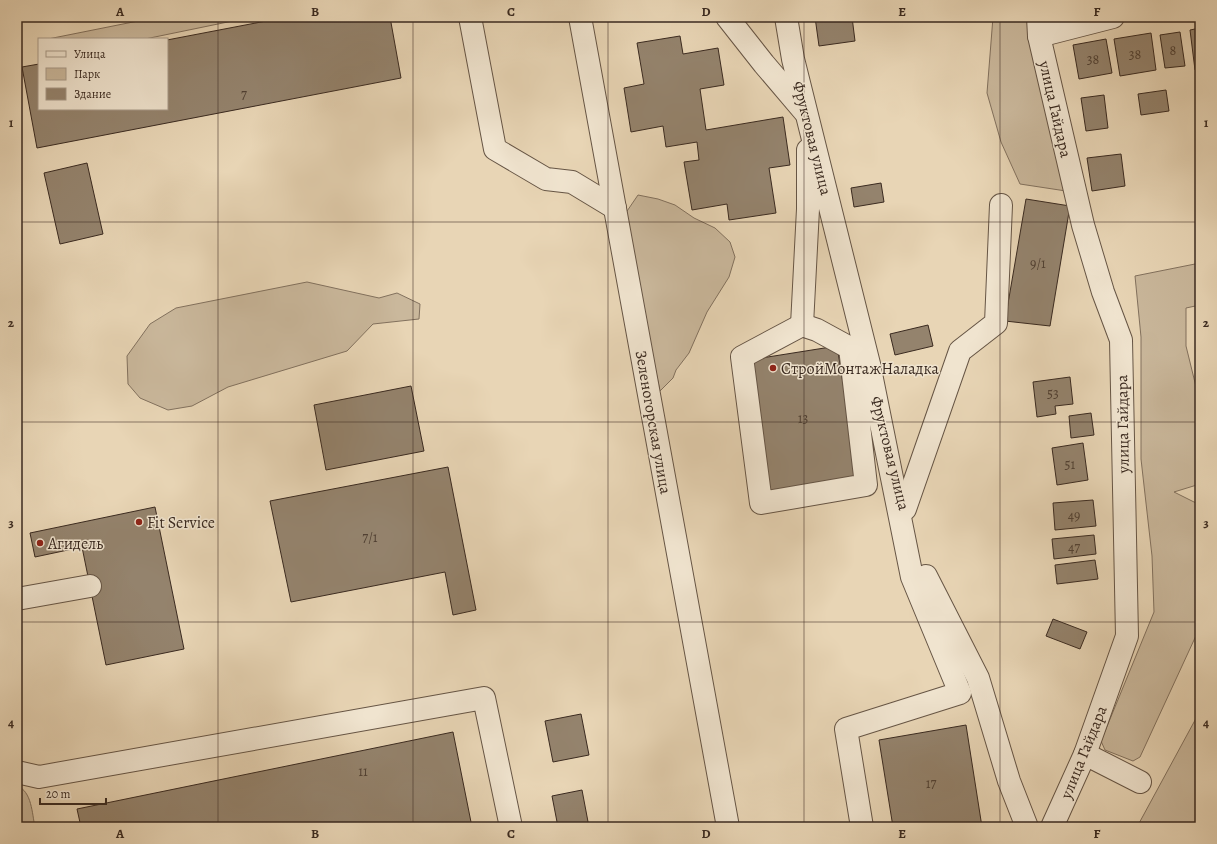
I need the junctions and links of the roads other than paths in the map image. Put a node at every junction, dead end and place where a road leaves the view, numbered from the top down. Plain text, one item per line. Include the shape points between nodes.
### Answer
1 (470, 17) edge
2 (580, 17) edge
3 (727, 17) edge
4 (786, 17) edge
5 (1113, 17) edge
6 (1039, 26) edge
7 (808, 116) junction
8 (1001, 205) dead end
9 (615, 208) junction
10 (802, 325) junction
11 (850, 348) junction
12 (870, 369) junction
13 (905, 509) junction
14 (90, 586) dead end
15 (17, 599) edge
16 (1085, 754) junction
17 (17, 772) edge
18 (1140, 782) dead end
19 (510, 827) edge
20 (728, 827) edge
21 (862, 827) edge
22 (1027, 827) edge
23 (1052, 827) edge

1 - 9 street via 495,149 546,179 572,182
2 - 9 street, Зеленогорская улица
3 - 7 street
4 - 7 street, Фруктовая улица via 793,59
5 - 6 street
6 - 16 street, улица Гайдара via 1082,225 1121,340 1127,636
7 - 10 street via 808,210
7 - 12 street, Фруктовая улица
8 - 13 street via 996,322 960,351
9 - 20 street, Зеленогорская улица
10 - 11 street
10 - 11 street via 742,357 761,503 866,485
11 - 12 street
12 - 13 street, Фруктовая улица
12 - 21 street via 912,577 960,693 846,729
13 - 22 street, Фруктовая улица via 918,561 978,678 1009,781
14 - 15 street
16 - 18 street
16 - 23 street, улица Гайдара
17 - 19 street via 39,778 484,698

